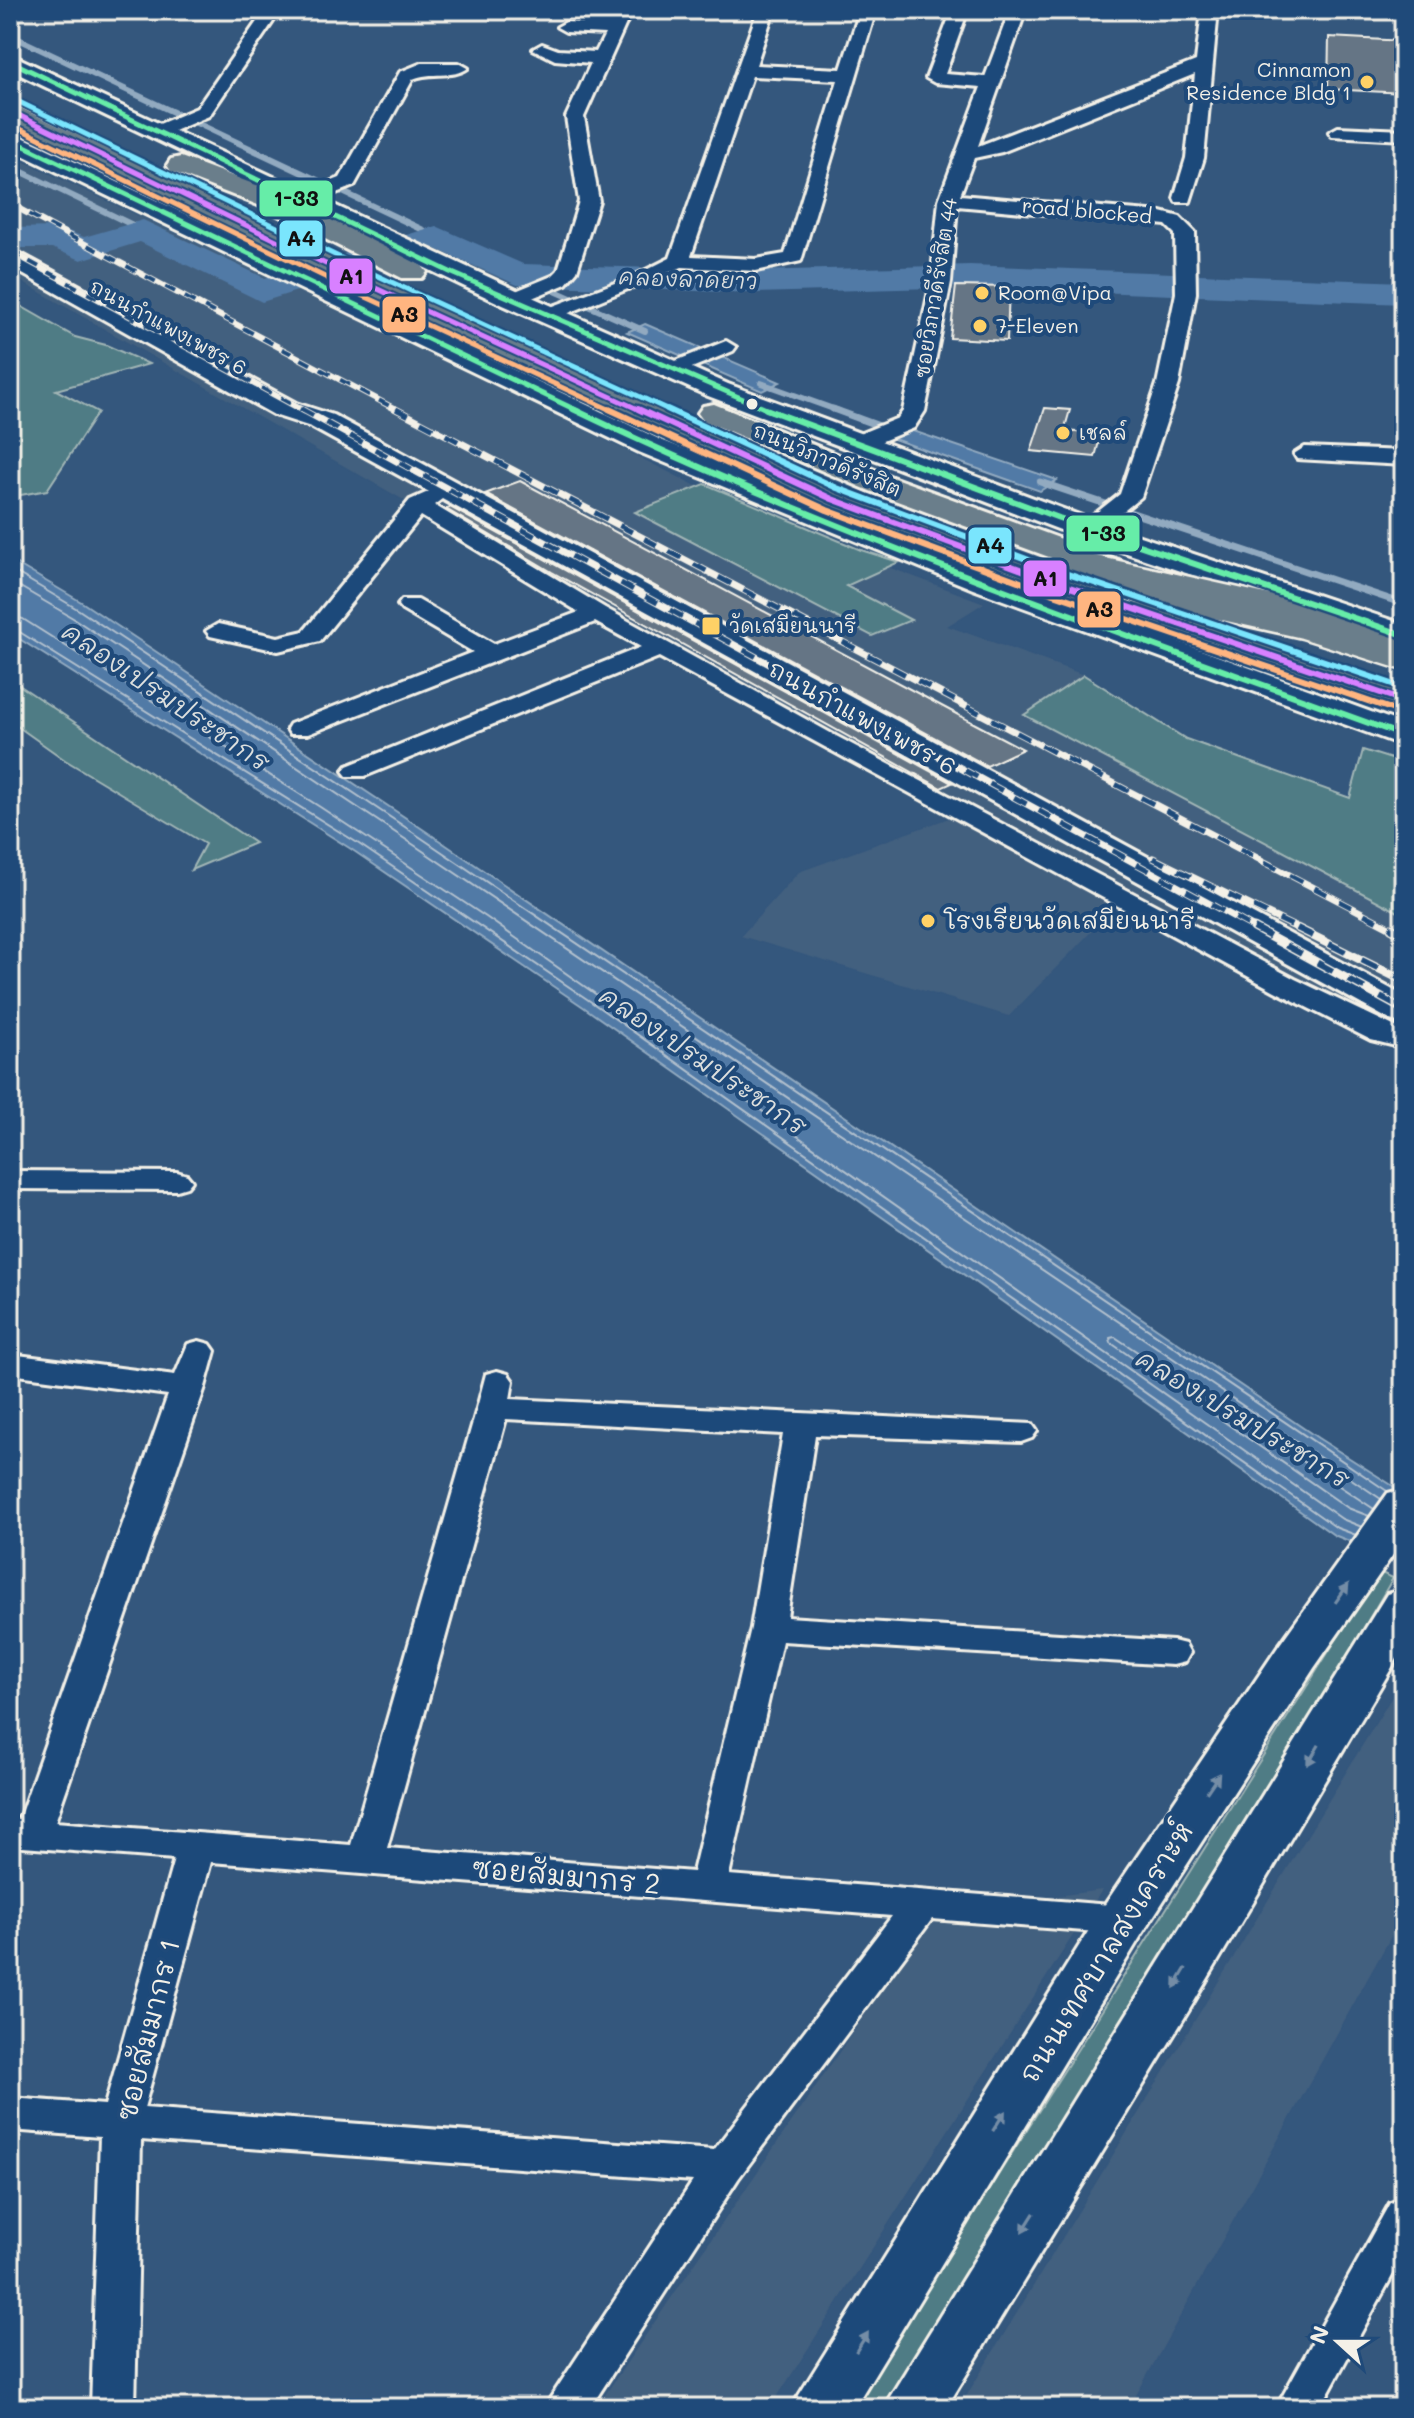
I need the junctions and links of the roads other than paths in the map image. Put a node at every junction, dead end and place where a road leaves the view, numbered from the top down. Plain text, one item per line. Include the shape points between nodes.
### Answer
1 (273, 10) edge
2 (624, 10) edge
3 (766, 10) edge
4 (868, 10) edge
5 (960, 10) edge
6 (1018, 10) edge
7 (1210, 10) edge
8 (566, 27) dead end
9 (615, 29) junction
10 (542, 49) dead end
11 (601, 58) junction
12 (10, 61) edge
13 (1207, 63) junction
14 (459, 68) dead end
15 (744, 70) junction
16 (849, 75) junction
17 (10, 81) edge
18 (990, 83) junction
19 (10, 95) edge
20 (10, 116) edge
21 (156, 132) junction
22 (1338, 132) dead end
23 (1404, 135) edge
24 (10, 139) edge
25 (196, 151) junction
26 (963, 154) junction
27 (96, 181) junction
28 (1183, 198) dead end
29 (268, 199) junction
30 (301, 200) junction
31 (949, 200) junction
32 (176, 202) junction
33 (388, 250) junction
34 (12, 252) edge
35 (679, 261) junction
36 (307, 276) junction
37 (553, 302) junction
38 (723, 348) dead end
39 (677, 367) junction
40 (867, 439) junction
41 (1305, 454) dead end
42 (1404, 458) edge
43 (881, 484) junction
44 (449, 491) junction
45 (418, 505) junction
46 (1027, 507) junction
47 (1106, 516) junction
48 (1066, 567) junction
49 (410, 605) dead end
50 (597, 613) junction
51 (218, 631) dead end
52 (1404, 635) edge
53 (661, 648) junction
54 (1404, 652) edge
55 (492, 653) junction
56 (1404, 665) edge
57 (1404, 680) edge
58 (1404, 701) edge
59 (1404, 707) edge
60 (299, 729) dead end
61 (1404, 736) edge
62 (356, 771) dead end
63 (1404, 1012) edge
64 (1404, 1040) edge
65 (10, 1180) edge
66 (177, 1181) dead end
67 (199, 1351) dead end
68 (10, 1364) edge
69 (189, 1387) junction
70 (801, 1424) junction
71 (1021, 1431) dead end
72 (1404, 1504) edge
73 (1404, 1606) edge
74 (768, 1628) junction
75 (1173, 1653) dead end
76 (21, 1833) edge
77 (196, 1847) junction
78 (365, 1860) junction
79 (708, 1887) junction
80 (922, 1904) junction
81 (1123, 1920) junction
82 (10, 2114) edge
83 (121, 2120) junction
84 (724, 2167) junction
85 (1404, 2215) edge
86 (113, 2408) edge
87 (566, 2408) edge
88 (821, 2408) edge
89 (913, 2408) edge
90 (1298, 2408) edge

1 - 21 street via 211,104
2 - 9 street
3 - 15 street
4 - 16 street
5 - 18 street via 935,78
6 - 18 street, ซอยวิภาวดีรังสิต 44
7 - 13 street
8 - 9 street
9 - 11 street
10 - 11 street
11 - 37 street via 575,117 589,201
12 - 21 main road, ถนนวิภาวดีรังสิต
13 - 26 street via 995,148
13 - 28 street via 1193,171
14 - 30 street via 422,68 406,76 347,182
15 - 16 street
15 - 35 street
16 - 35 street via 794,257 779,264
17 - 29 highway, ถนนวิภาวดีรังสิต via 178,163
18 - 26 street, ซอยวิภาวดีรังสิต 44
19 - 48 highway via 627,391 858,489
20 - 32 highway, ถนนวิภาวดีรังสิต
20 - 58 highway via 832,499 1049,580
21 - 25 main road, ถนนวิภาวดีรังสิต
22 - 23 street
24 - 27 main road, ถนนวิภาวดีรังสิต
25 - 29 highway
25 - 30 main road, ถนนวิภาวดีรังสิต
26 - 31 street, ซอยวิภาวดีรังสิต 44
27 - 32 highway
27 - 36 main road, ถนนวิภาวดีรังสิต
29 - 33 highway, ถนนวิภาวดีรังสิต
30 - 33 main road, ถนนวิภาวดีรังสิต
31 - 40 street, ซอยวิภาวดีรังสิต 44 via 942,277 914,411 903,425
31 - 47 street, road blocked via 1161,218 1185,232 1186,280 1168,384 1130,497
32 - 36 highway, ถนนวิภาวดีรังสิต
33 - 37 main road, ถนนวิภาวดีรังสิต
33 - 43 highway, ถนนวิภาวดีรังสิต via 645,383
34 - 44 main road, ถนนกำแพงเพชร 6 via 285,409 322,421
35 - 37 street via 649,277
36 - 59 highway, ถนนวิภาวดีรังสิต via 829,504
36 - 61 main road, ถนนวิภาวดีรังสิต via 650,446 771,497 1081,619
37 - 39 main road, ถนนวิภาวดีรังสิต
38 - 39 street
39 - 40 main road, ถนนวิภาวดีรังสิต
40 - 46 main road, ถนนวิภาวดีรังสิต
41 - 42 street
43 - 46 highway
43 - 56 highway, ถนนวิภาวดีรังสิต via 1080,559
44 - 45 street
44 - 63 main road, ถนนกำแพงเพชร 6
45 - 50 street
45 - 51 street via 312,636 294,644 275,644
46 - 47 main road, ถนนวิภาวดีรังสิต
47 - 52 main road, ถนนวิภาวดีรังสิต
48 - 54 highway, bridge via 1306,621
48 - 57 highway, bridge
49 - 55 street
50 - 53 street
50 - 55 street
53 - 62 street
53 - 64 street via 1285,985 1381,1034
55 - 60 street
65 - 66 street
67 - 69 street
68 - 69 street
69 - 76 street
70 - 71 street
70 - 74 street
70 - 78 street via 495,1394
81 -> 72 main road, ถนนเทศบาลสงเคราะห์
73 -> 89 main road
74 - 75 street
74 - 79 street
76 - 77 street, ซอยสัมมากร 2
77 - 78 street, ซอยสัมมากร 2
77 - 83 street, ซอยสัมมากร 1
78 - 79 street, ซอยสัมมากร 2
79 - 80 street, ซอยสัมมากร 2
80 - 81 street, ซอยสัมมากร 2
80 - 84 street
88 -> 81 main road, ถนนเทศบาลสงเคราะห์
82 - 83 street
83 - 84 street
83 - 86 street, ซอยสัมมากร 1
84 - 87 street
85 - 90 street

